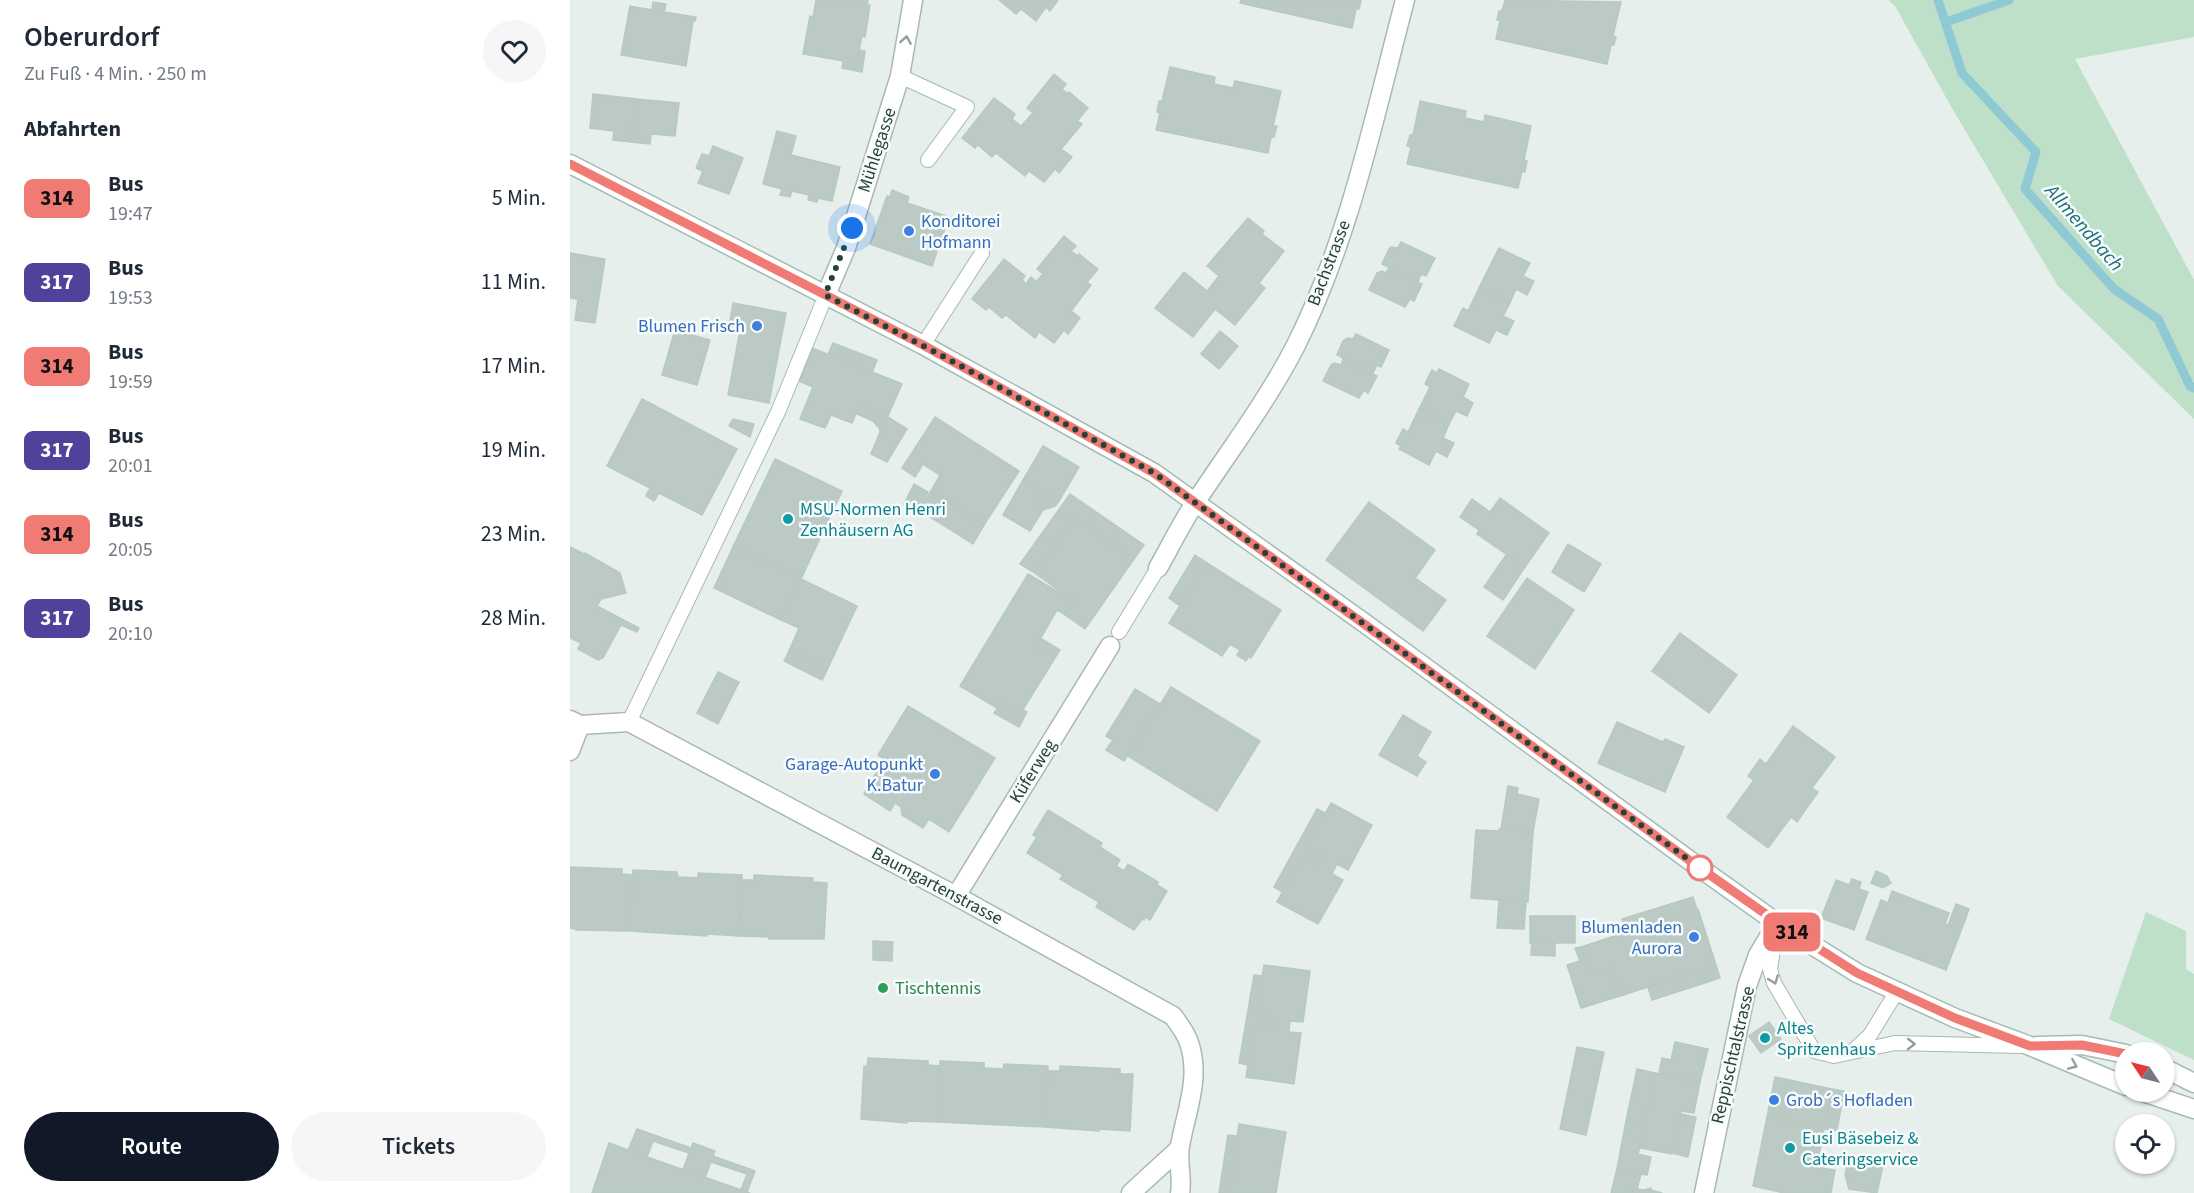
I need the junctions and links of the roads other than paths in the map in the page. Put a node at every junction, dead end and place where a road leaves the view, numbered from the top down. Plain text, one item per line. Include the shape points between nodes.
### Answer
1 (912, 0) edge
2 (1405, 0) edge
3 (900, 76) junction
4 (928, 160) dead end
5 (570, 164) edge
6 (982, 253) dead end
7 (825, 295) junction
8 (923, 345) junction
9 (1196, 502) junction
10 (1158, 568) joint
11 (1115, 639) joint
12 (575, 722) edge
13 (629, 722) junction
14 (570, 751) edge
15 (956, 896) junction
16 (1777, 922) junction
17 (1896, 993) junction
18 (2030, 1046) junction
19 (1853, 1051) junction
20 (2115, 1052) edge
21 (2175, 1074) edge
22 (2115, 1081) edge
23 (2194, 1083) edge
24 (2173, 1102) edge
25 (2194, 1109) edge
26 (1179, 1149) junction
27 (1131, 1193) edge
28 (1180, 1193) edge
29 (1704, 1193) edge

3 -> 1 street, Mühlegasse
2 - 9 street, Bachstrasse via 1347,219 1324,283 1294,348 1260,407
3 - 4 lane via 967,107
3 - 7 street, Mühlegasse via 846,248
5 - 7 street
6 - 8 lane
7 - 8 street
7 - 13 lane via 778,412
8 - 9 street via 1154,473
9 - 10 street, Küferweg
9 - 16 street
10 - 11 lane, Küferweg
11 - 15 street, Küferweg
12 - 13 street
12 - 14 street
13 - 15 street, Baumgartenstrasse
15 - 26 street, Baumgartenstrasse via 1173,1016 1188,1040 1192,1065 1193,1094
16 - 17 street
16 -> 19 lane via 1770,969 1802,1032 1814,1051 1834,1056
16 - 29 street, Reppischtalstrasse via 1758,955 1747,986
17 - 18 street
17 - 19 lane via 1870,1035
19 -> 18 lane via 1895,1043
18 - 20 street via 2082,1045
18 -> 22 street
21 - 23 street
24 - 25 street
26 - 27 street
26 - 28 street, Baumgartenstrasse

